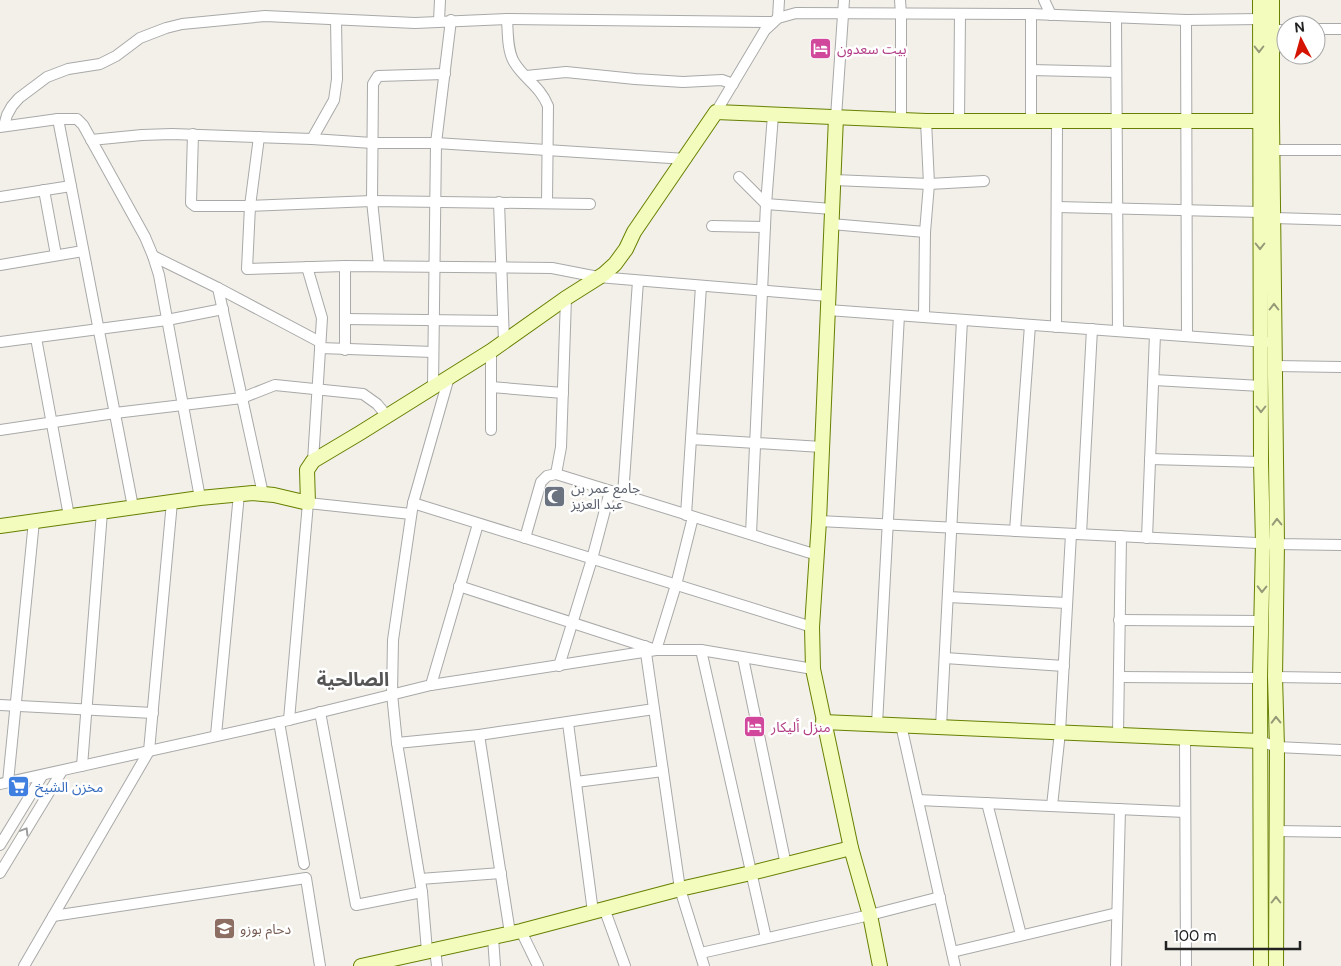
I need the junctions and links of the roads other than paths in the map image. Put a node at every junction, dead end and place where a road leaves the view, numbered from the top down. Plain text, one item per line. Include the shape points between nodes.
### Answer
1 (440, 0) edge
2 (779, 0) edge
3 (844, 0) edge
4 (900, 0) edge
5 (1044, 0) edge
6 (1260, 0) edge
7 (1272, 0) edge
8 (844, 14) junction
9 (901, 14) junction
10 (960, 14) junction
11 (1031, 14) junction
12 (1051, 16) junction
13 (1276, 17) edge
14 (507, 18) junction
15 (1116, 18) junction
16 (1259, 19) junction
17 (336, 20) junction
18 (451, 20) junction
19 (775, 20) junction
20 (1186, 20) junction
21 (440, 21) junction
22 (1326, 29) edge
23 (1341, 29) edge
24 (1276, 51) edge
25 (1031, 70) junction
26 (1116, 72) junction
27 (445, 74) junction
28 (526, 76) junction
29 (733, 84) junction
30 (716, 112) junction
31 (773, 115) junction
32 (836, 117) junction
33 (58, 119) junction
34 (901, 120) junction
35 (926, 121) junction
36 (959, 121) junction
37 (1031, 121) junction
38 (1057, 121) junction
39 (1186, 121) junction
40 (1266, 121) junction
41 (1117, 122) junction
42 (2, 126) edge
43 (193, 134) junction
44 (259, 137) junction
45 (312, 139) junction
46 (91, 140) junction
47 (372, 143) junction
48 (436, 143) junction
49 (549, 150) junction
50 (1273, 150) junction
51 (1341, 150) edge
52 (686, 158) junction
53 (739, 177) dead end
54 (834, 180) junction
55 (984, 181) dead end
56 (928, 184) junction
57 (71, 186) junction
58 (44, 190) junction
59 (0, 197) edge
60 (372, 201) junction
61 (436, 201) junction
62 (500, 202) junction
63 (548, 203) junction
64 (590, 204) dead end
65 (766, 204) junction
66 (250, 206) junction
67 (1057, 207) junction
68 (1117, 208) junction
69 (832, 209) junction
70 (1186, 212) junction
71 (1260, 212) junction
72 (1274, 218) junction
73 (1341, 220) edge
74 (831, 224) junction
75 (712, 226) dead end
76 (765, 227) junction
77 (924, 232) junction
78 (83, 251) junction
79 (56, 256) junction
80 (153, 256) junction
81 (0, 265) edge
82 (346, 266) junction
83 (379, 266) junction
84 (307, 267) junction
85 (434, 267) junction
86 (501, 267) junction
87 (598, 277) junction
88 (638, 281) junction
89 (701, 286) junction
90 (218, 288) junction
91 (762, 291) junction
92 (566, 298) junction
93 (828, 303) junction
94 (223, 309) junction
95 (898, 315) junction
96 (924, 317) junction
97 (345, 319) junction
98 (434, 319) junction
99 (167, 320) junction
100 (503, 320) junction
101 (962, 320) junction
102 (1030, 325) junction
103 (1056, 327) junction
104 (1092, 329) junction
105 (99, 330) junction
106 (1118, 331) junction
107 (1155, 334) junction
108 (1186, 336) junction
109 (36, 338) junction
110 (0, 342) edge
111 (504, 342) junction
112 (1268, 342) junction
113 (320, 345) junction
114 (344, 350) junction
115 (491, 351) junction
116 (433, 352) junction
117 (1275, 366) junction
118 (1341, 367) edge
119 (449, 377) junction
120 (1154, 380) junction
121 (1261, 386) junction
122 (433, 387) junction
123 (491, 387) junction
124 (317, 389) junction
125 (563, 393) junction
126 (242, 398) junction
127 (182, 405) junction
128 (115, 413) junction
129 (386, 416) junction
130 (52, 422) junction
131 (0, 430) edge
132 (491, 430) dead end
133 (691, 439) junction
134 (755, 443) junction
135 (822, 447) junction
136 (1150, 459) junction
137 (313, 461) junction
138 (1261, 462) junction
139 (556, 474) junction
140 (610, 491) junction
141 (239, 494) junction
142 (263, 494) junction
143 (623, 495) junction
144 (200, 498) junction
145 (172, 502) junction
146 (308, 502) junction
147 (413, 504) junction
148 (133, 507) junction
149 (102, 512) junction
150 (411, 514) junction
151 (69, 516) junction
152 (690, 516) junction
153 (34, 521) junction
154 (819, 522) junction
155 (478, 524) junction
156 (888, 525) junction
157 (0, 526) edge
158 (951, 528) junction
159 (1015, 531) junction
160 (751, 534) junction
161 (1076, 534) junction
162 (1121, 536) junction
163 (525, 538) junction
164 (1147, 538) junction
165 (1270, 544) junction
166 (1341, 545) edge
167 (817, 555) junction
168 (592, 559) junction
169 (676, 585) junction
170 (459, 586) junction
171 (948, 597) junction
172 (1067, 604) junction
173 (1120, 620) junction
174 (1262, 621) junction
175 (572, 623) junction
176 (812, 627) junction
177 (649, 649) junction
178 (701, 650) junction
179 (743, 658) junction
180 (945, 658) junction
181 (559, 666) junction
182 (1064, 666) junction
183 (813, 669) junction
184 (1119, 677) junction
185 (1275, 677) junction
186 (1260, 678) junction
187 (1341, 678) edge
188 (431, 685) junction
189 (392, 694) junction
190 (0, 705) edge
191 (16, 705) junction
192 (86, 709) junction
193 (654, 709) junction
194 (320, 712) junction
195 (153, 713) junction
196 (284, 721) junction
197 (823, 722) junction
198 (568, 723) junction
199 (877, 724) junction
200 (901, 725) junction
201 (941, 727) junction
202 (1060, 732) junction
203 (1118, 734) junction
204 (216, 735) junction
205 (479, 736) junction
206 (1185, 737) junction
207 (1260, 741) junction
208 (397, 744) junction
209 (1277, 747) junction
210 (1341, 750) edge
211 (149, 751) junction
212 (82, 766) junction
213 (62, 771) junction
214 (663, 771) junction
215 (42, 776) junction
216 (576, 782) junction
217 (4, 783) edge
218 (918, 800) junction
219 (987, 803) junction
220 (1052, 806) junction
221 (1120, 809) junction
222 (1185, 812) junction
223 (1277, 831) junction
224 (1341, 832) edge
225 (0, 845) edge
226 (851, 848) junction
227 (304, 864) dead end
228 (786, 864) junction
229 (0, 873) edge
230 (501, 873) junction
231 (751, 873) junction
232 (420, 879) junction
233 (680, 889) junction
234 (422, 892) junction
235 (940, 897) junction
236 (599, 910) junction
237 (1118, 913) junction
238 (870, 915) junction
239 (53, 916) junction
240 (516, 932) junction
241 (1021, 936) junction
242 (493, 937) junction
243 (766, 938) junction
244 (431, 950) junction
245 (952, 952) junction
246 (700, 953) junction
247 (24, 966) edge
248 (320, 966) edge
249 (366, 966) edge
250 (437, 966) edge
251 (495, 966) edge
252 (538, 966) edge
253 (625, 966) edge
254 (704, 966) edge
255 (880, 966) edge
256 (955, 966) edge
257 (1116, 966) edge
258 (1184, 966) edge
259 (1262, 966) edge
260 (1276, 966) edge

1 - 21 street
2 - 19 street
3 - 8 street
4 - 9 street
5 - 12 street
6 - 16 street
7 - 13 street
8 - 9 street
8 - 19 street via 796,13
8 - 32 street
9 - 10 street
9 - 34 street
10 - 11 street
10 - 36 street
11 - 12 street
11 - 25 street
12 - 15 street
14 - 18 street
14 - 19 street
14 - 28 street via 514,61
15 - 20 street
15 - 26 street
16 - 20 street
16 -> 40 street
17 - 21 street
17 - 42 street via 265,16 166,28 140,38 100,64 68,69 47,77 19,98
17 - 45 street via 334,100
18 - 21 street
18 - 27 street
19 - 29 street via 765,30
20 - 39 street
22 - 23 street
24 - 40 street
25 - 26 street
25 - 37 street
26 - 41 street
27 - 47 street via 378,76 373,84
27 - 48 street
28 - 29 street via 566,72 673,82 722,80
28 - 49 street via 544,96 548,106
29 - 30 street
30 - 31 street
30 - 52 street
31 - 32 street
31 - 65 street
32 - 34 street
32 - 54 street
33 - 42 street
33 - 46 street via 77,119
33 - 57 street
34 - 35 street
35 - 36 street
35 - 56 street
36 - 37 street
37 - 38 street
38 - 41 street
38 - 67 street
39 - 40 street
39 - 41 street
39 - 70 street
40 - 50 street
40 - 71 street
41 - 68 street
43 - 44 street
43 - 46 street via 142,134
43 - 66 street via 192,205
44 - 45 street
44 - 66 street
45 - 47 street
46 - 80 street
47 - 48 street
47 - 60 street
48 - 49 street
48 - 61 street
49 - 52 street
49 - 63 street
50 - 51 street
50 - 72 street
52 - 87 street via 634,232 626,249
53 - 65 street
54 - 56 street
54 - 69 street
55 - 56 street
56 - 77 street
57 - 58 street
57 - 78 street
58 - 59 street
58 - 79 street
60 - 61 street
60 - 66 street
60 - 83 street
61 - 62 street
61 - 85 street
62 - 63 street
62 - 86 street
63 - 64 street
65 - 69 street
65 - 76 street
66 - 84 street via 247,269
67 - 68 street
67 - 103 street
68 - 70 street
68 - 106 street
69 - 74 street
70 - 71 street
70 - 108 street
71 -> 112 street
72 - 73 street
112 -> 72 street
74 - 77 street
74 - 93 street
75 - 76 street
76 - 91 street
77 - 96 street
78 - 79 street
78 - 105 street
79 - 81 street
80 - 90 street
80 - 99 street
82 - 83 street
82 - 84 street
82 - 97 street
83 - 85 street
84 - 113 street via 322,318
85 - 86 street
85 - 98 street
86 - 87 street via 552,268
86 - 100 street
87 - 88 street
87 - 92 street
88 - 89 street
88 - 143 street
89 - 91 street
89 - 133 street
90 - 94 street
90 - 113 street
91 - 93 street
91 - 134 street
92 - 111 street
92 - 125 street
93 - 95 street
93 - 135 street
94 - 99 street
94 - 126 street
95 - 96 street
95 - 156 street
96 - 101 street
97 - 98 street
97 - 114 street
98 - 100 street
98 - 116 street
99 - 105 street
99 - 127 street
100 - 111 street
101 - 102 street
101 - 158 street
102 - 103 street
102 - 159 street
103 - 104 street
104 - 106 street
104 - 161 street
105 - 109 street
105 - 128 street
106 - 107 street
107 - 108 street
107 - 120 street
108 - 112 street
109 - 110 street
109 - 130 street
111 - 115 street
112 - 117 street
112 - 121 street
113 - 114 street
113 - 124 street
114 - 116 street
115 - 119 street
115 - 123 street
116 - 122 street
117 - 118 street
165 -> 117 street
119 - 122 street
119 - 147 street
120 - 121 street
120 - 136 street
121 -> 138 street
122 - 129 street
123 - 125 street
123 - 132 street
124 - 126 street via 275,385
124 - 129 street via 363,394
124 - 137 street
125 - 139 street via 561,447
126 - 127 street
126 - 142 street
127 - 128 street
127 - 144 street
128 - 130 street
128 - 148 street
129 - 137 street
130 - 131 street
130 - 151 street
133 - 134 street
133 - 152 street
134 - 135 street
134 - 160 street
135 - 154 street
136 - 138 street
136 - 164 street
137 - 146 street via 307,470
138 - 165 street
139 - 140 street
139 - 163 street via 541,482
140 - 143 street
140 - 168 street
141 - 142 street
141 - 144 street
141 - 204 street
142 - 146 street
143 - 152 street
144 - 145 street
145 - 148 street
145 - 195 street
146 - 150 street
146 - 196 street
147 - 150 street
147 - 155 street
148 - 149 street
149 - 151 street
149 - 192 street
150 - 189 street via 393,640
151 - 153 street
152 - 160 street
152 - 169 street
153 - 157 street
153 - 191 street
154 - 156 street
154 - 167 street
155 - 163 street
155 - 170 street
156 - 158 street
156 - 199 street
158 - 159 street
158 - 171 street
159 - 161 street
160 - 167 street
161 - 162 street
161 - 172 street
162 - 164 street
162 - 173 street
163 - 168 street
164 - 165 street
165 - 166 street
165 -> 174 street
165 - 185 street
167 - 176 street
168 - 169 street
168 - 175 street
169 - 176 street
169 - 177 street
170 - 175 street
170 - 188 street
171 - 172 street
171 - 180 street
172 - 182 street
173 - 174 street
173 - 184 street
174 - 186 street
175 - 177 street
175 - 181 street
176 - 183 street
177 - 178 street
177 - 181 street
177 - 193 street
178 - 179 street
178 - 231 street
179 - 183 street
179 - 228 street
180 - 182 street
180 - 201 street
181 - 188 street
182 - 202 street
183 - 197 street
184 - 186 street
184 - 203 street
185 - 187 street
209 -> 185 street
186 - 207 street
188 - 189 street
189 - 194 street
189 - 208 street
190 - 191 street
191 - 192 street
191 - 217 street
192 - 195 street
192 - 212 street
193 - 198 street
193 - 214 street
194 - 196 street
194 - 234 street via 356,905
195 - 211 street
196 - 204 street
196 - 227 street
197 - 199 street
197 - 226 street
198 - 205 street
198 - 216 street
199 - 200 street
200 - 201 street
200 - 218 street
201 - 202 street
202 - 203 street
202 - 220 street
203 - 206 street
204 - 211 street
205 - 208 street
205 - 230 street
206 - 207 street
206 - 222 street
207 - 209 street
207 - 259 street
208 - 232 street
209 - 210 street
209 - 223 street
211 - 212 street
211 - 239 street
212 - 213 street
213 - 215 street
229 -> 213 street
214 - 216 street
214 - 233 street
215 - 217 street
215 - 225 street
216 - 236 street
218 - 219 street
218 - 235 street
219 - 220 street
219 - 241 street
220 - 221 street
221 - 222 street
221 - 237 street
222 - 258 street
223 - 224 street
260 -> 223 street
226 - 228 street
226 - 238 street
228 - 231 street
230 - 232 street
230 - 240 street
231 - 233 street
231 - 243 street
232 - 234 street
233 - 236 street
233 - 246 street
234 - 244 street
235 - 238 street
235 - 245 street
236 - 240 street
236 - 253 street
237 - 241 street
237 - 257 street
238 - 243 street
238 - 255 street
239 - 247 street
239 - 248 street via 306,878
240 - 242 street
240 - 252 street
241 - 245 street
242 - 244 street
242 - 251 street
243 - 246 street
244 - 249 street
244 - 250 street
245 - 256 street
246 - 254 street

